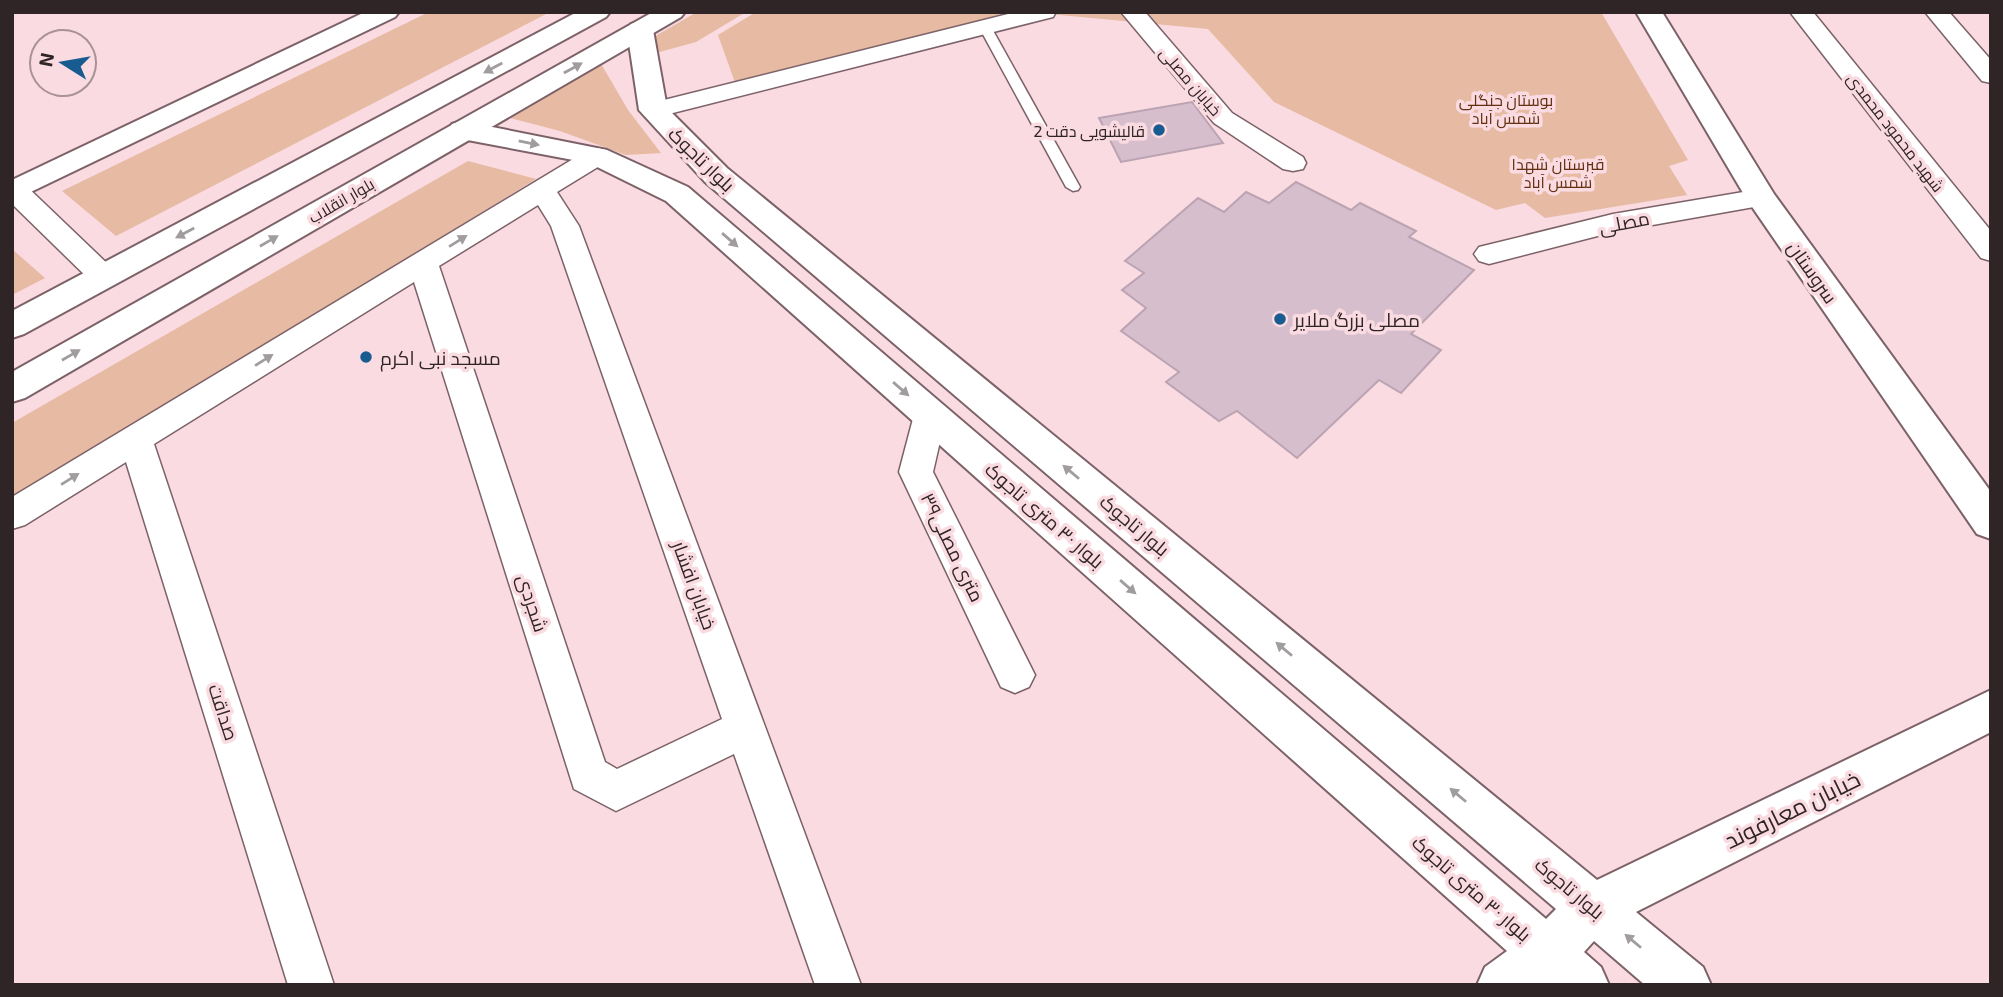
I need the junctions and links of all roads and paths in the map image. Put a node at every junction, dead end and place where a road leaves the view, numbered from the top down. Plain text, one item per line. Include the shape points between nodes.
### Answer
1 (386, 12) edge
2 (597, 12) edge
3 (1045, 12) edge
4 (1132, 12) edge
5 (1649, 12) edge
6 (1801, 12) edge
7 (1936, 12) edge
8 (656, 21) edge
9 (985, 27) junction
10 (1991, 76) edge
11 (653, 110) junction
12 (462, 131) junction
13 (597, 156) junction
14 (1293, 163) dead end
15 (1073, 187) dead end
16 (13, 190) edge
17 (542, 190) junction
18 (1761, 198) junction
19 (1991, 251) edge
20 (1489, 254) dead end
21 (424, 262) junction
22 (104, 277) junction
23 (12, 326) edge
24 (12, 389) edge
25 (930, 415) junction
26 (136, 439) junction
27 (12, 515) edge
28 (1991, 523) edge
29 (1015, 675) dead end
30 (1991, 710) edge
31 (746, 728) junction
32 (1593, 908) junction
33 (1565, 969) edge
34 (312, 985) edge
35 (838, 985) edge
36 (1503, 985) edge
37 (1685, 985) edge

1 - 16 main road
2 -> 22 main road
3 - 9 street
4 - 14 street, خیابان مصلی via 1223,118
5 - 18 main road, سروستان
6 - 19 street, شهید محمود محمدی
7 - 10 street
8 - 11 main road, بلوار تاجوک
12 -> 8 main road, بلوار انقلاب
9 - 11 street
9 - 15 lane
32 -> 11 main road, بلوار تاجوک via 716,175
12 -> 13 main road, بلوار ۳۰ متری تاجوک
24 -> 12 main road, بلوار انقلاب
13 - 17 street
13 -> 25 main road, بلوار ۳۰ متری تاجوک via 677,194
16 - 22 street
21 -> 17 street
17 - 31 street, خیابان افشار via 565,226
18 - 20 street, مصلی via 1613,223
18 - 28 main road, سروستان
26 -> 21 street
21 - 31 street, شجردی via 589,775 616,791
22 - 23 main road
25 - 29 street, ۳۹متری مصلی via 916,472
25 -> 33 main road, بلوار ۳۰ متری تاجوک
27 -> 26 street
26 - 34 street, صداقت
30 - 32 main road, خیابان معارفوند
31 - 35 street, خیابان افشار
32 - 33 main road, خیابان معارفوند
37 -> 32 main road, بلوار تاجوک
33 - 36 main road

